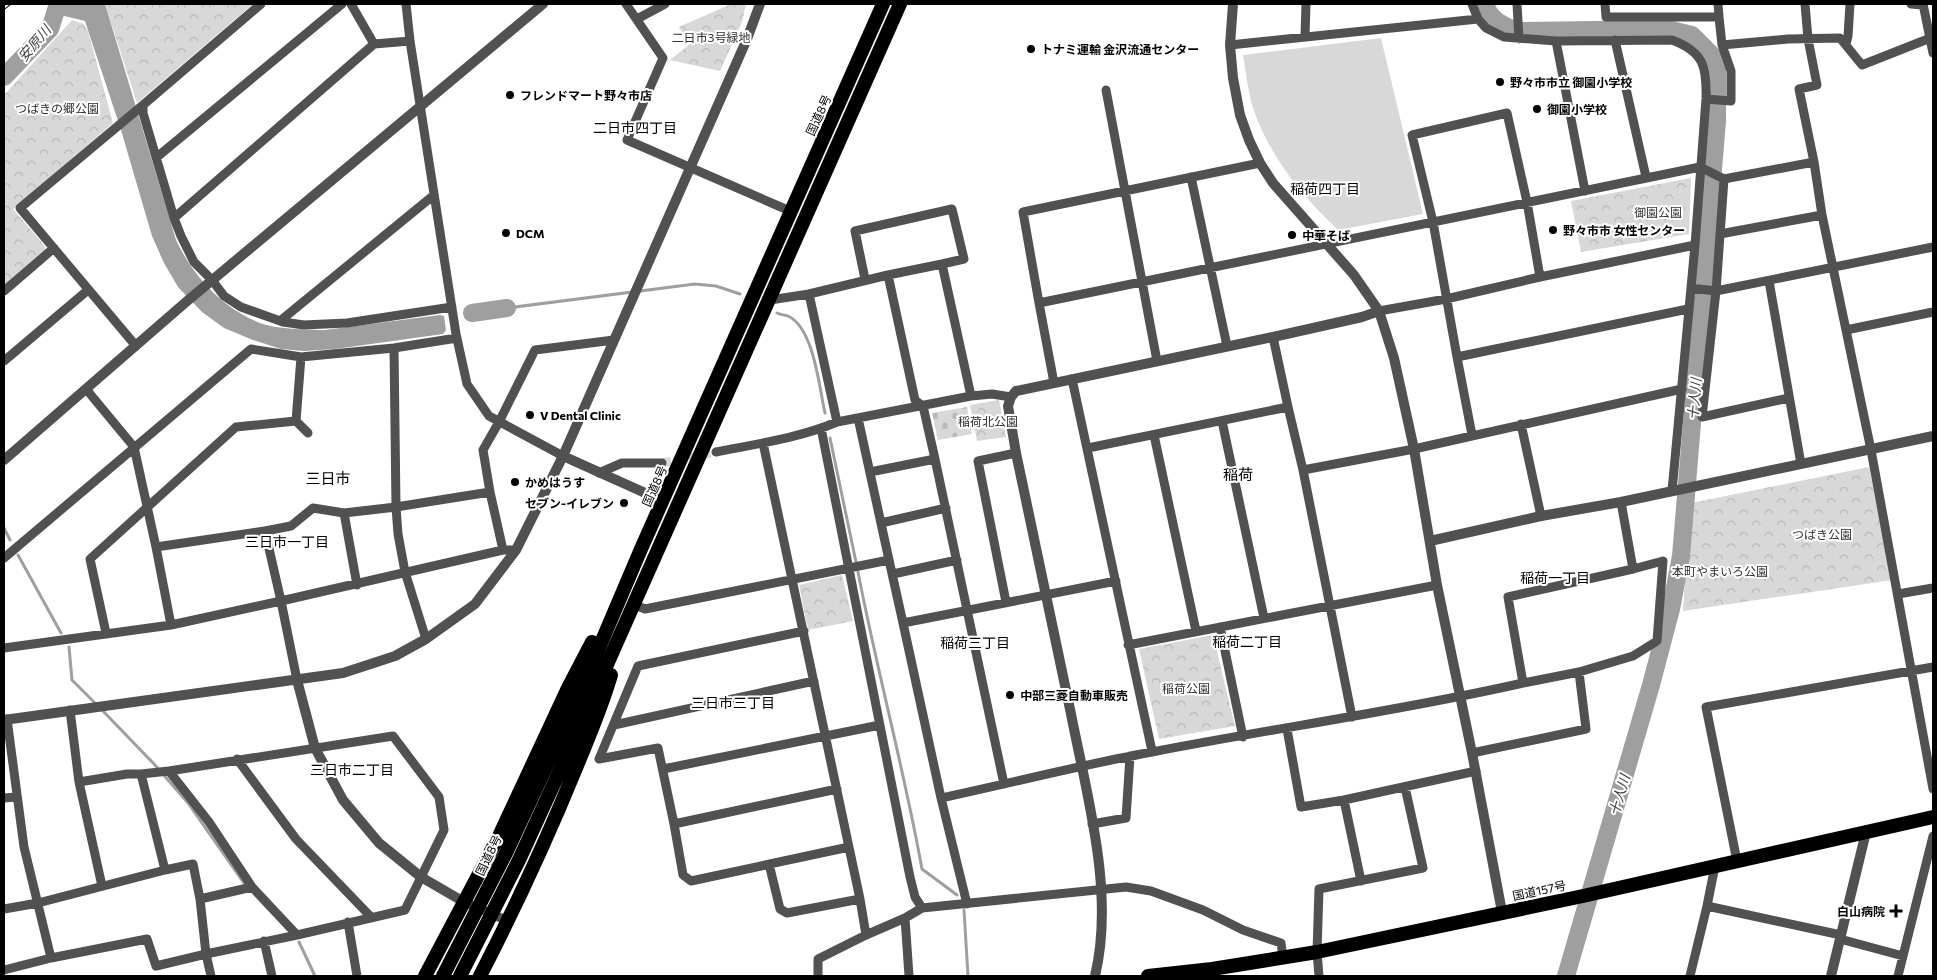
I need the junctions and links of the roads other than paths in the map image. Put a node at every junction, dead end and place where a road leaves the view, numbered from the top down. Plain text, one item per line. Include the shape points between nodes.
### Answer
1 (261, 4) edge
2 (342, 4) edge
3 (351, 4) edge
4 (406, 4) edge
5 (543, 4) edge
6 (626, 4) edge
7 (665, 4) edge
8 (760, 4) edge
9 (883, 4) edge
10 (900, 4) edge
11 (1233, 4) edge
12 (1306, 4) edge
13 (1472, 4) edge
14 (1517, 4) edge
15 (1606, 4) edge
16 (1718, 4) edge
17 (1805, 4) edge
18 (1850, 4) edge
19 (1911, 4) edge
20 (1922, 4) edge
21 (1719, 17) junction
22 (637, 19) junction
23 (1478, 19) junction
24 (1305, 36) junction
25 (1519, 36) junction
26 (1932, 38) edge
27 (1808, 39) junction
28 (1615, 40) junction
29 (410, 41) junction
30 (1556, 41) junction
31 (374, 44) junction
32 (1846, 44) junction
33 (1230, 45) junction
34 (1722, 45) junction
35 (1933, 53) edge
36 (1106, 90) dead end
37 (1708, 99) junction
38 (142, 105) junction
39 (421, 107) junction
40 (157, 157) junction
41 (1814, 162) junction
42 (1260, 163) junction
43 (689, 167) junction
44 (1703, 168) junction
45 (1191, 177) junction
46 (1646, 177) junction
47 (1722, 177) junction
48 (1124, 190) junction
49 (1585, 191) junction
50 (434, 196) junction
51 (1527, 202) junction
52 (790, 211) junction
53 (1822, 215) junction
54 (174, 218) junction
55 (1432, 222) junction
56 (1720, 234) junction
57 (1327, 244) junction
58 (1695, 246) junction
59 (1933, 247) edge
60 (54, 248) junction
61 (942, 264) junction
62 (1834, 267) junction
63 (1212, 269) junction
64 (888, 275) junction
65 (1540, 277) junction
66 (865, 279) junction
67 (212, 280) junction
68 (1768, 281) junction
69 (1142, 283) junction
70 (1693, 288) junction
71 (88, 290) junction
72 (1712, 290) junction
73 (4, 291) edge
74 (809, 294) junction
75 (1446, 299) junction
76 (770, 300) junction
77 (1040, 304) junction
78 (452, 309) junction
79 (1688, 309) junction
80 (1379, 311) junction
81 (1933, 312) edge
82 (280, 321) junction
83 (1846, 330) junction
84 (456, 336) junction
85 (1273, 337) junction
86 (614, 340) junction
87 (136, 346) junction
88 (1227, 346) junction
89 (394, 348) junction
90 (301, 357) junction
91 (1457, 357) junction
92 (4, 361) edge
93 (1157, 361) junction
94 (1072, 379) junction
95 (1054, 383) junction
96 (86, 389) junction
97 (1682, 389) junction
98 (971, 396) junction
99 (1011, 397) junction
100 (1789, 398) junction
101 (923, 406) junction
102 (1288, 407) junction
103 (858, 418) junction
104 (296, 421) junction
105 (1222, 421) junction
106 (499, 422) junction
107 (837, 422) junction
108 (1521, 424) junction
109 (821, 428) junction
110 (308, 433) dead end
111 (1154, 435) junction
112 (1472, 435) junction
113 (1933, 436) edge
114 (763, 443) junction
115 (134, 447) junction
116 (1088, 448) junction
117 (1414, 449) junction
118 (1870, 450) junction
119 (716, 452) tunnel mouth
120 (1016, 453) junction
121 (562, 456) junction
122 (935, 458) junction
123 (4, 460) edge
124 (662, 463) tunnel mouth
125 (1800, 464) junction
126 (1303, 470) junction
127 (870, 472) junction
128 (599, 473) junction
129 (1674, 490) junction
130 (490, 492) junction
131 (663, 501) junction
132 (1621, 502) junction
133 (148, 506) junction
134 (396, 507) junction
135 (946, 508) junction
136 (344, 512) junction
137 (1541, 516) junction
138 (881, 523) junction
139 (265, 531) junction
140 (1430, 541) junction
141 (156, 547) junction
142 (641, 549) junction
143 (503, 550) junction
144 (516, 550) junction
145 (4, 558) edge
146 (890, 560) junction
147 (957, 560) junction
148 (850, 568) junction
149 (1633, 569) junction
150 (404, 572) junction
151 (893, 574) junction
152 (792, 579) junction
153 (1116, 581) junction
154 (1437, 584) junction
155 (357, 585) junction
156 (1933, 588) edge
157 (1046, 594) junction
158 (1898, 594) junction
159 (281, 601) junction
160 (1006, 602) junction
161 (1329, 606) junction
162 (632, 610) junction
163 (968, 611) junction
164 (1264, 618) junction
165 (903, 623) junction
166 (171, 625) junction
167 (1220, 627) junction
168 (804, 631) junction
169 (1196, 632) junction
170 (106, 633) junction
171 (426, 639) junction
172 (1128, 645) junction
173 (4, 648) edge
174 (1933, 667) edge
175 (1912, 671) junction
176 (1578, 672) junction
177 (297, 680) junction
178 (814, 681) junction
179 (1523, 682) junction
180 (1460, 697) junction
181 (70, 710) junction
182 (1352, 717) junction
183 (5, 719) edge
184 (614, 725) junction
185 (880, 725) junction
186 (1287, 729) junction
187 (826, 736) junction
188 (1243, 737) junction
189 (315, 748) junction
190 (1152, 751) junction
191 (1472, 753) junction
192 (1130, 756) junction
193 (237, 759) junction
194 (1082, 767) junction
195 (663, 769) junction
196 (166, 771) junction
197 (1476, 771) junction
198 (141, 774) junction
199 (79, 782) junction
200 (1004, 784) junction
201 (1405, 787) junction
202 (1933, 789) edge
203 (837, 790) junction
204 (17, 797) junction
205 (4, 798) edge
206 (941, 798) junction
207 (1344, 800) junction
208 (1933, 817) edge
209 (674, 824) junction
210 (1092, 824) junction
211 (1866, 832) junction
212 (1933, 836) edge
213 (849, 847) junction
214 (1737, 861) junction
215 (769, 864) junction
216 (1715, 866) junction
217 (165, 870) junction
218 (421, 878) junction
219 (1361, 881) junction
220 (102, 886) junction
221 (248, 888) junction
222 (1102, 888) junction
223 (200, 899) junction
224 (860, 899) junction
225 (464, 902) junction
226 (38, 903) junction
227 (967, 904) junction
228 (1707, 906) junction
229 (922, 908) junction
230 (4, 909) edge
231 (1502, 912) junction
232 (371, 917) junction
233 (906, 918) junction
234 (508, 921) junction
235 (348, 922) junction
236 (297, 935) junction
237 (866, 935) junction
238 (1841, 937) junction
239 (264, 940) junction
240 (1317, 952) junction
241 (206, 954) junction
242 (1903, 956) junction
243 (51, 958) junction
244 (1283, 958) junction
245 (4, 970) edge
246 (211, 976) edge
247 (272, 976) edge
248 (357, 976) edge
249 (425, 976) edge
250 (443, 976) edge
251 (460, 976) edge
252 (480, 976) edge
253 (818, 976) edge
254 (909, 976) edge
255 (1096, 976) edge
256 (1148, 976) edge
257 (1319, 976) edge
258 (1690, 976) edge
259 (1831, 976) edge
260 (1898, 976) edge

1 - 38 street
2 - 40 street
3 - 31 street
4 - 29 street
5 - 39 street
6 - 22 street
7 - 22 street
8 - 43 street
9 - 52 highway, 国道8号
10 - 76 highway
11 - 33 street
12 - 24 street
13 - 23 street
14 - 25 street
15 - 21 street via 1606,17
16 - 21 street
17 - 27 street
18 - 32 street
19 - 20 street
20 - 26 street
21 - 34 street
22 - 43 street via 663,58 627,140
23 - 24 street
23 - 25 street via 1486,28 1504,37
24 - 33 street
25 - 30 street
26 - 32 street via 1862,65
26 - 35 street
27 - 32 street via 1840,38
27 - 34 street
27 - 41 street via 1817,85 1799,89
28 - 30 street
28 - 37 street via 1672,40 1688,46 1702,62
28 - 46 street
29 - 31 street
29 - 39 street
30 - 49 street
31 - 54 street
33 - 42 street via 1240,115
34 - 37 street via 1731,70 1731,101
36 - 48 street
37 - 44 street
38 - 40 street
38 - 60 street via 20,208
39 - 50 street
39 - 67 street
40 - 54 street
41 - 47 street
41 - 53 street
42 - 45 street
42 - 57 street via 1294,209
43 - 52 street
43 - 86 street
44 - 46 street
44 - 47 street
44 - 58 street
45 - 48 street
45 - 63 street
46 - 49 street
47 - 56 street
48 - 69 street
48 - 77 street via 1023,212
49 - 51 street
50 - 78 street
50 - 82 street
51 - 55 street
51 - 55 street via 1507,113 1412,135
51 - 65 street
52 - 131 highway, 国道8号
53 - 56 street
53 - 62 street
54 - 67 street via 194,262
55 - 57 street
55 - 75 street
56 - 72 street
57 - 63 street
57 - 80 street
58 - 65 street
58 - 70 street
59 - 62 street
60 - 71 street
60 - 73 street
61 - 64 street
61 - 66 street via 964,259 952,208 855,231
61 - 98 street
62 - 68 street
62 - 83 street
63 - 69 street
63 - 88 street
64 - 66 street
64 - 101 street via 915,400
65 - 75 street
66 - 74 street
67 - 82 street via 224,296 241,307
67 - 87 street
68 - 72 street
68 - 100 street
69 - 77 street
69 - 93 street
70 - 72 street
70 - 79 street
71 - 87 street
71 - 92 street
72 - 100 street via 1702,417
74 - 76 street
74 - 107 street
75 - 80 street
75 - 91 street
76 - 162 highway
77 - 95 street
78 - 82 street via 347,323 304,325
78 - 84 street
79 - 91 street
79 - 97 street
80 - 85 street
80 - 117 street via 1394,358
81 - 83 street
83 - 118 street
84 - 89 street
84 - 106 street via 467,384 489,416
85 - 88 street
85 - 102 street
86 - 106 street via 535,350
86 - 121 street
87 - 96 street
88 - 93 street
89 - 90 street
89 - 134 street
90 - 104 street
90 - 115 street via 251,349
91 - 112 street
93 - 94 street
94 - 95 street
94 - 116 street
95 - 99 street via 1016,391
96 - 115 street
96 - 123 street
97 - 108 street
97 - 129 street
98 - 99 street via 992,394
98 - 101 street
99 - 120 street via 1008,406
100 - 125 street
101 - 103 street
101 - 122 street
102 - 105 street
102 - 126 street
103 - 107 street
103 - 127 street
104 - 110 street
104 - 133 street via 236,427
105 - 111 street
105 - 164 street
106 - 121 street
106 - 130 street via 483,450
107 - 109 street
108 - 112 street
108 - 137 street
109 - 114 street
109 - 148 street
111 - 116 street
111 - 169 street
112 - 117 street
113 - 118 street
114 - 119 street
114 - 152 street
115 - 133 street
115 - 145 street
116 - 153 street
117 - 126 street
117 - 140 street
118 - 125 street
118 - 158 street
120 - 157 street
120 - 160 street via 978,461
121 - 128 street
121 - 144 street
122 - 127 street
122 - 135 street
124 - 128 street via 622,463
125 - 129 street
126 - 161 street
127 - 138 street
128 - 131 street
129 - 132 street
130 - 134 street
130 - 143 street
131 - 142 highway, 国道8号
132 - 137 street
132 - 149 street
133 - 141 street
133 - 170 street via 90,559
134 - 136 street
134 - 150 street
135 - 138 street
135 - 147 street
136 - 139 street via 313,508 291,526
136 - 155 street
137 - 140 street
138 - 146 street
139 - 141 street
139 - 159 street
140 - 154 street
141 - 166 street
142 - 225 highway via 568,688 500,834
142 - 250 highway, 国道8号 via 573,709 506,853
143 - 144 street
143 - 150 street
144 - 171 street via 475,604
146 - 148 street
146 - 151 street
147 - 151 street
147 - 163 street
148 - 152 street
148 - 185 street
149 - 176 street via 1663,561 1657,641 1633,656
149 - 179 street via 1508,597
150 - 155 street
150 - 171 street
151 - 165 street
152 - 162 street
152 - 168 street
153 - 157 street
153 - 172 street
154 - 161 street
154 - 180 street
155 - 159 street
156 - 158 street
157 - 160 street
157 - 194 street
158 - 175 street
159 - 166 street
159 - 177 street
160 - 163 street
161 - 164 street
161 - 182 street
162 - 234 highway via 608,687 558,814
162 - 251 highway via 518,860
163 - 165 street
163 - 200 street
164 - 167 street
165 - 206 street
166 - 170 street
167 - 169 street
167 - 188 street
168 - 178 street
168 - 184 street via 638,666
169 - 172 street
170 - 173 street
171 - 177 street via 395,656 343,673
172 - 190 street
174 - 175 street
175 - 202 street
175 - 214 street via 1706,707
176 - 179 street
176 - 191 street via 1586,729
177 - 181 street
177 - 189 street
178 - 184 street
178 - 187 street
179 - 180 street
180 - 182 street
180 - 191 street
181 - 183 street
181 - 199 street
182 - 186 street
183 - 204 street
184 - 195 street via 599,759 658,748
185 - 187 street
185 - 229 street via 910,876
186 - 188 street
186 - 207 street via 1301,807
187 - 195 street
187 - 203 street
188 - 190 street
189 - 193 street
189 - 218 street via 343,800 379,843
189 - 218 street via 393,736 439,797 444,830
190 - 192 street
191 - 197 street
192 - 194 street
192 - 210 street via 1126,818
193 - 196 street
193 - 232 street via 296,839
194 - 200 street
194 - 210 street
195 - 209 street
196 - 198 street
196 - 221 street via 209,822
197 - 201 street
197 - 231 street
198 - 199 street
198 - 217 street
199 - 220 street
200 - 206 street
201 - 207 street
201 - 219 street via 1423,868
203 - 209 street
203 - 213 street
204 - 205 street
204 - 226 street via 24,847
206 - 227 street
207 - 219 street
208 - 211 highway, 国道157号
209 - 215 street via 683,875 691,881
210 - 222 street
211 - 214 highway, 国道157号
211 - 238 street
212 - 242 street
213 - 215 street
213 - 224 street
214 - 216 highway, 国道157号
215 - 224 street via 780,909 787,913
216 - 228 street
216 - 231 highway, 国道157号
217 - 220 street
217 - 223 street via 193,864
218 - 225 street
218 - 232 street via 405,910
219 - 240 street via 1320,890
220 - 226 street
221 - 223 street
221 - 236 street
222 - 227 street
222 - 244 street via 1151,891 1203,910 1243,930 1280,943
222 - 255 street
223 - 241 street
224 - 237 street
225 - 234 street
225 - 249 highway
226 - 230 street
226 - 243 street
227 - 229 street
228 - 238 street
228 - 258 street
229 - 233 street
231 - 240 highway, 国道157号
232 - 235 street
233 - 237 street
233 - 254 street
234 - 252 highway
235 - 236 street
235 - 248 street
236 - 239 street
237 - 253 street via 818,959
238 - 242 street
238 - 259 street
239 - 241 street
239 - 247 street
240 - 244 highway, 国道157号
240 - 257 street
241 - 243 street via 156,966 147,939
241 - 246 street
242 - 260 street
243 - 245 street
244 - 256 highway, 国道157号

